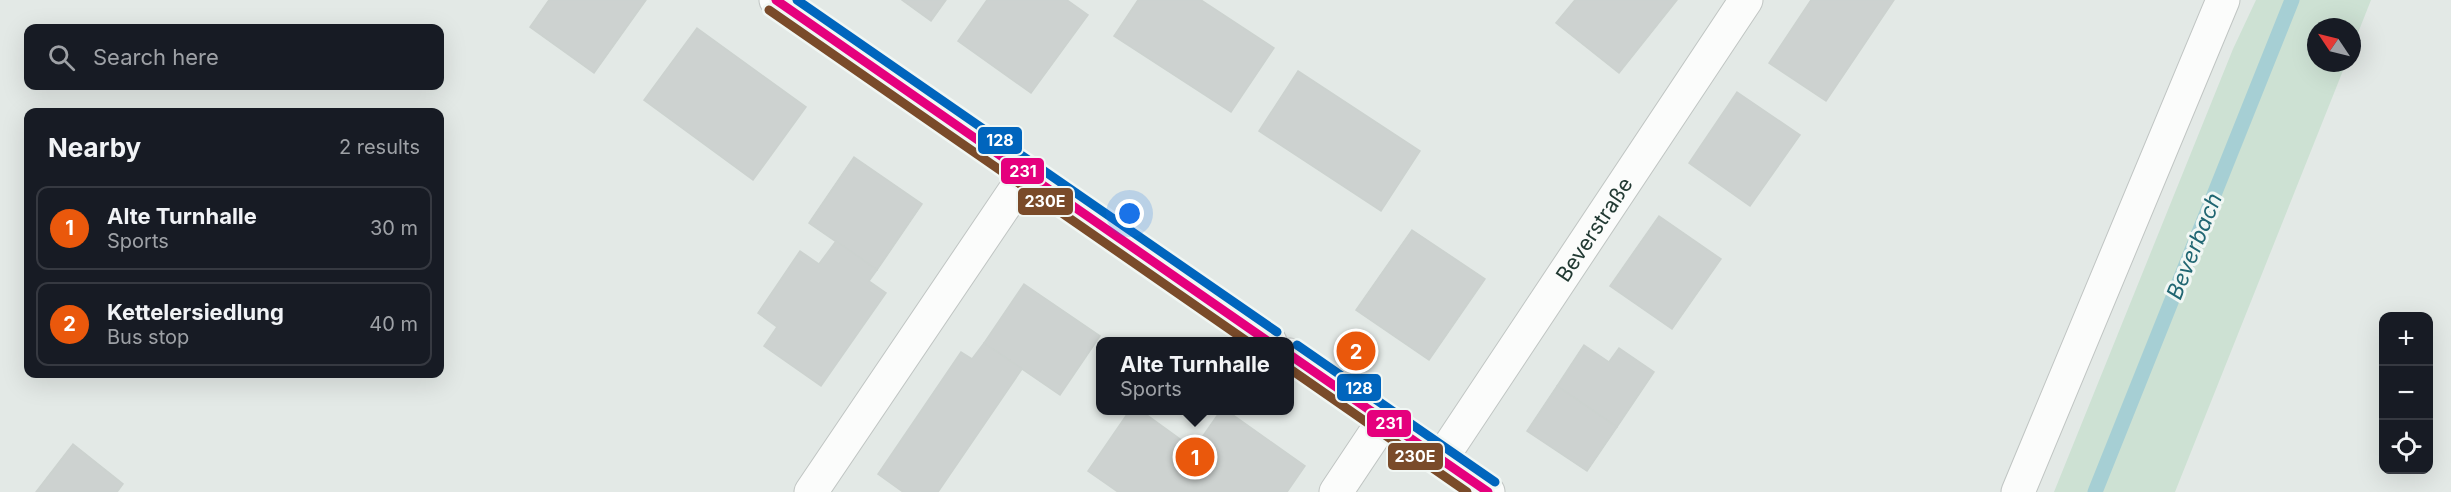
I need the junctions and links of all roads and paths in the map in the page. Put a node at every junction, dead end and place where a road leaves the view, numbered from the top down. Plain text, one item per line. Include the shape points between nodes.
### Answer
1 (776, 0) edge
2 (1746, 0) edge
3 (2223, 0) edge
4 (1026, 174) junction
5 (1263, 337) edge
6 (1294, 358) edge
7 (1384, 420) junction
8 (1441, 459) junction
9 (811, 492) edge
10 (1336, 492) edge
11 (1488, 492) edge
12 (2018, 492) edge

1 - 4 street
2 - 8 street, Beverstraße
3 - 12 street
4 - 5 street
4 - 9 street
6 - 7 street
7 - 8 street
7 - 10 street
8 - 11 street

